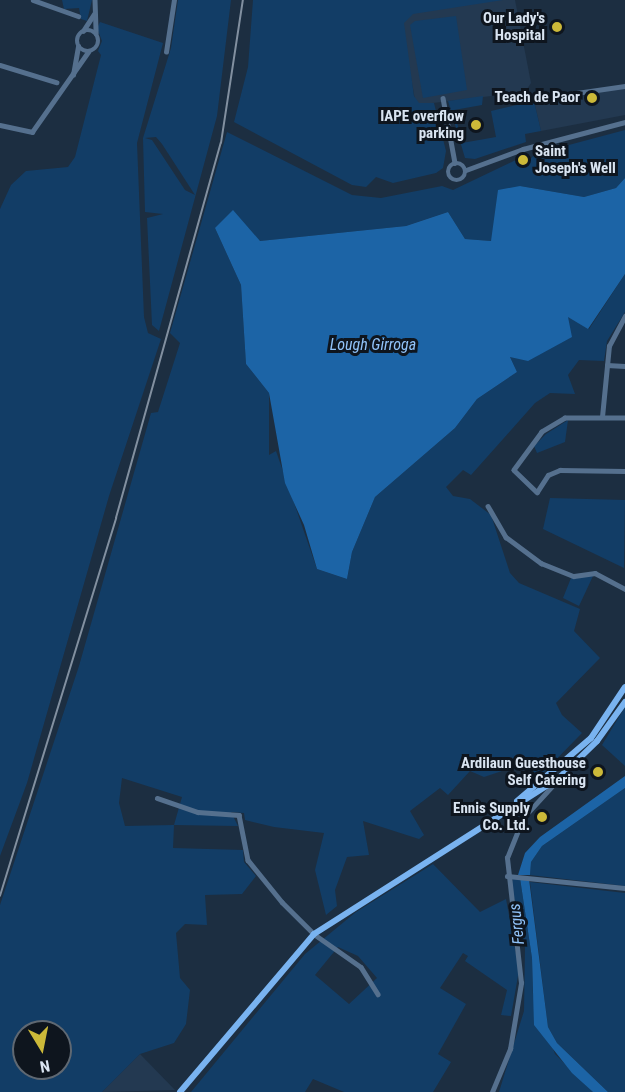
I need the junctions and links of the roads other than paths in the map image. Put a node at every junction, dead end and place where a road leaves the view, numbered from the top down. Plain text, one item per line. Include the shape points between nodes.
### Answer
1 (33, 0) edge
2 (60, 0) edge
3 (95, 0) edge
4 (174, 0) edge
5 (58, 8) junction
6 (77, 13) dead end
7 (94, 14) junction
8 (83, 31) junction
9 (96, 33) junction
10 (78, 46) junction
11 (88, 52) junction
12 (166, 52) dead end
13 (0, 65) edge
14 (72, 78) junction
15 (56, 82) dead end
16 (625, 86) edge
17 (525, 92) dead end
18 (443, 98) dead end
19 (625, 122) edge
20 (0, 125) edge
21 (455, 163) junction
22 (466, 170) junction
23 (625, 316) edge
24 (607, 365) junction
25 (625, 366) edge
26 (602, 417) junction
27 (625, 418) edge
28 (625, 471) edge
29 (488, 506) dead end
30 (625, 589) edge
31 (625, 687) edge
32 (625, 702) edge
33 (157, 798) dead end
34 (530, 798) junction
35 (507, 876) junction
36 (625, 888) edge
37 (314, 934) junction
38 (378, 994) dead end
39 (180, 1092) edge
40 (492, 1092) edge

1 - 5 street
2 - 5 street
3 - 7 street
4 - 12 street
5 - 6 street
7 - 8 street
7 - 9 street
8 - 9 street
8 - 10 street via 77,39
9 - 11 street via 99,43
10 - 11 street
10 - 14 street
11 - 14 street
13 - 15 street
14 - 20 street via 32,132
16 - 17 street via 535,99
18 - 21 street
19 - 22 street via 523,149
21 - 22 street
21 - 22 street via 448,170 452,179 461,180
23 - 24 street via 609,346
24 - 25 street
24 - 26 street
26 - 27 street
26 - 28 street via 575,416 554,423 531,445 515,474 537,492 548,475 560,470
29 - 30 street via 506,537 541,563 574,576 595,573
31 - 34 main road via 591,738
32 - 34 main road via 597,741
33 - 37 street via 198,812 238,815 248,860
34 - 35 street via 512,838
34 - 37 main road
35 - 36 street
35 - 40 street via 520,948 521,983 510,1049
37 - 38 street via 361,967
37 - 39 main road

